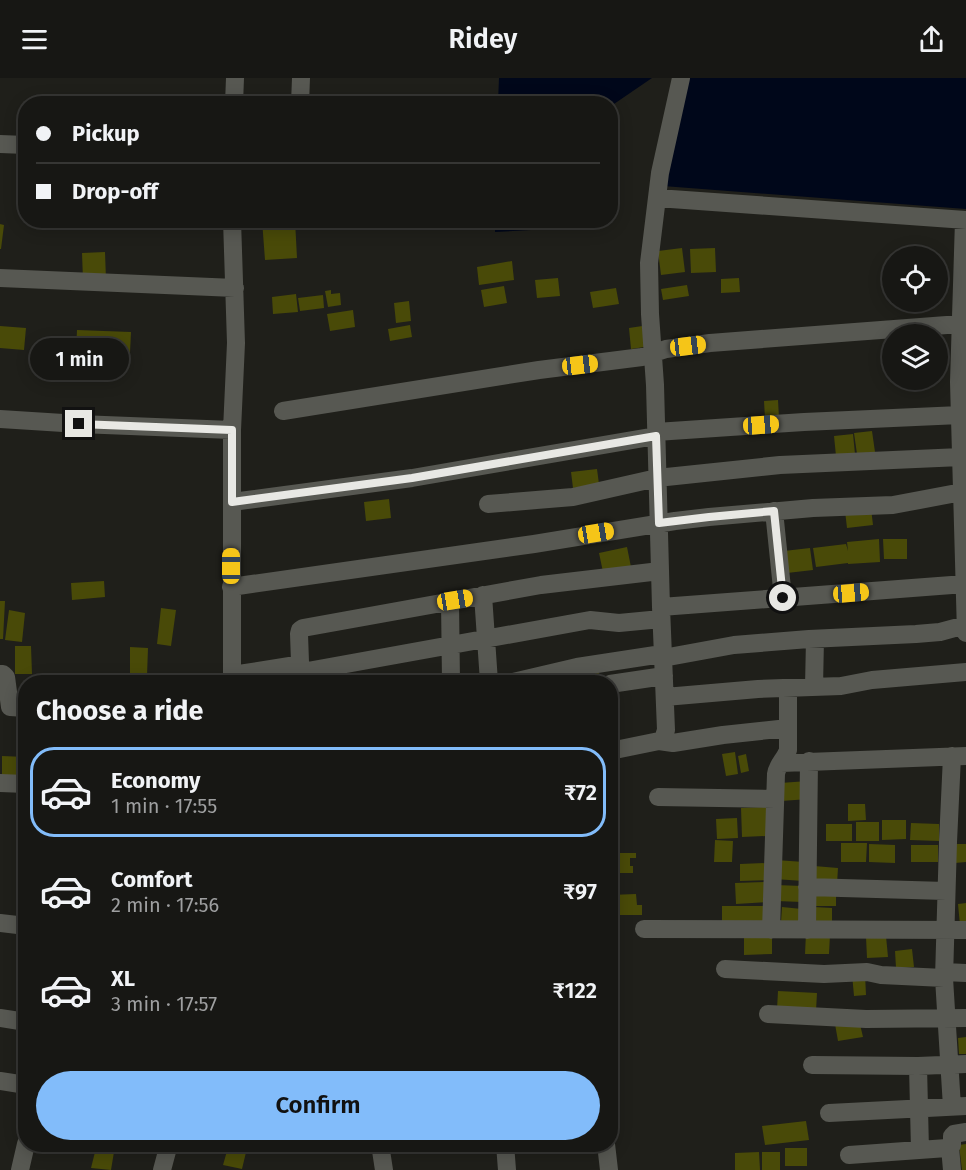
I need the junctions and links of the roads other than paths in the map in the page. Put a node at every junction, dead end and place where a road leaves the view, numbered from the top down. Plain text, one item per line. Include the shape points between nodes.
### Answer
1 (235, 78) edge
2 (301, 78) edge
3 (681, 78) edge
4 (234, 96) edge
5 (300, 96) edge
6 (0, 144) edge
7 (18, 145) edge
8 (657, 198) junction
9 (965, 220) edge
10 (232, 228) edge
11 (0, 278) edge
12 (235, 288) junction
13 (960, 324) junction
14 (652, 353) junction
15 (283, 411) dead end
16 (960, 415) junction
17 (0, 419) edge
18 (232, 430) junction
19 (656, 434) junction
20 (961, 457) junction
21 (657, 478) junction
22 (962, 492) junction
23 (232, 502) junction
24 (488, 504) dead end
25 (774, 511) junction
26 (659, 523) junction
27 (660, 571) junction
28 (965, 584) edge
29 (231, 587) junction
30 (483, 595) junction
31 (783, 598) junction
32 (450, 601) junction
33 (661, 613) junction
34 (966, 626) edge
35 (966, 633) edge
36 (485, 638) junction
37 (815, 639) junction
38 (451, 645) junction
39 (663, 663) junction
40 (302, 672) edge
41 (966, 672) edge
42 (0, 674) edge
43 (232, 675) edge
44 (250, 675) edge
45 (451, 675) edge
46 (488, 675) edge
47 (543, 675) edge
48 (618, 681) edge
49 (814, 687) junction
50 (788, 688) junction
51 (665, 697) junction
52 (18, 708) edge
53 (788, 728) junction
54 (659, 741) junction
55 (618, 750) edge
56 (959, 756) edge
57 (809, 761) junction
58 (781, 763) junction
59 (0, 783) edge
60 (18, 784) edge
61 (658, 797) dead end
62 (775, 799) junction
63 (807, 887) junction
64 (946, 891) junction
65 (0, 924) edge
66 (18, 925) edge
67 (644, 929) dead end
68 (771, 930) junction
69 (807, 930) junction
70 (945, 930) junction
71 (966, 930) edge
72 (725, 969) dead end
73 (966, 973) edge
74 (944, 975) junction
75 (768, 1014) dead end
76 (0, 1018) edge
77 (946, 1018) junction
78 (966, 1018) edge
79 (18, 1021) edge
80 (812, 1065) dead end
81 (957, 1065) edge
82 (918, 1066) junction
83 (0, 1081) edge
84 (18, 1084) edge
85 (959, 1106) edge
86 (918, 1109) junction
87 (829, 1113) dead end
88 (966, 1132) edge
89 (950, 1147) junction
90 (920, 1150) junction
91 (24, 1152) edge
92 (167, 1152) edge
93 (381, 1152) edge
94 (506, 1152) edge
95 (607, 1152) edge
96 (849, 1155) dead end
97 (20, 1170) edge
98 (162, 1170) edge
99 (384, 1170) edge
100 (507, 1170) edge
101 (609, 1170) edge
102 (952, 1170) edge

1 - 4 street
2 - 5 street
3 - 8 street
6 - 7 street
8 - 9 street
8 - 14 street via 649,264
9 - 13 street
10 - 12 street
11 - 12 street
12 - 18 street
13 - 14 street via 710,343
13 - 16 street
14 - 15 street
14 - 19 street
16 - 19 street
16 - 20 street
17 - 18 street
18 - 23 street
19 - 21 street
19 - 23 street via 424,476
20 - 21 street via 780,465
20 - 22 street
21 - 24 street via 573,497
21 - 26 street
22 - 25 street via 893,505
22 - 28 street
23 - 29 street
25 - 26 street
25 - 31 street
26 - 27 street
26 - 29 street
27 - 30 street
27 - 33 street
28 - 31 street
28 - 34 street
29 - 43 street
30 - 32 street
30 - 36 street
31 - 33 street
32 - 38 street
32 - 40 street via 303,628 299,634
33 - 36 street via 619,623 590,620
33 - 39 street
34 - 35 street
34 - 37 street via 940,632
36 - 38 street
36 - 46 street
37 - 39 street via 734,645
37 - 49 street
38 - 40 street
38 - 45 street
39 - 47 street via 577,667
39 - 48 street
39 - 51 street
40 - 44 street via 296,665
41 - 49 street
42 - 52 street via 6,677 10,707
49 - 50 street
50 - 51 street
50 - 53 street
51 - 54 street via 666,735
53 - 54 street via 673,743
53 - 58 street via 788,750
54 - 55 street
56 - 57 street
56 - 64 street
57 - 58 street
57 - 63 street
58 - 62 street via 777,768
59 - 60 street
61 - 62 street
62 - 68 street
63 - 64 street
63 - 69 street
64 - 70 street
65 - 66 street
67 - 68 street
68 - 69 street
69 - 70 street
70 - 71 street
70 - 74 street
72 - 74 street
73 - 74 street
74 - 77 street
75 - 77 street
76 - 79 street
77 - 78 street
77 - 81 street
80 - 82 street
81 - 82 street
81 - 85 street
82 - 86 street
83 - 84 street
85 - 86 street
86 - 87 street
86 - 90 street
88 - 89 street via 954,1134
89 - 90 street
89 - 102 street
90 - 96 street
91 - 97 street
92 - 98 street
93 - 99 street
94 - 100 street
95 - 101 street

